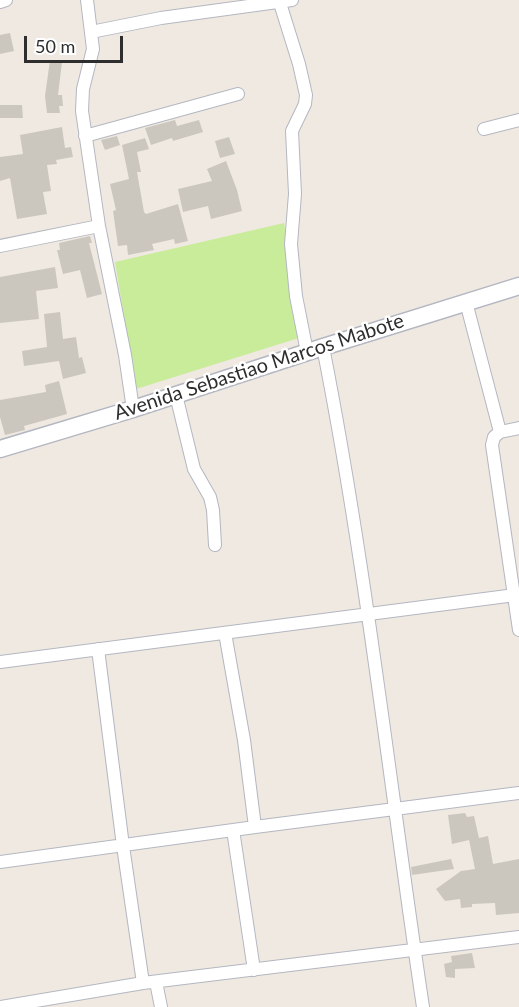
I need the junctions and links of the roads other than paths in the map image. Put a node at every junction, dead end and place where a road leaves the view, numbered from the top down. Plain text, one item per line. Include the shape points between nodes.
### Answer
1 (6, 0) edge
2 (87, 0) edge
3 (284, 1) edge
4 (0, 2) edge
5 (91, 33) junction
6 (238, 94) dead end
7 (519, 120) edge
8 (483, 129) dead end
9 (85, 136) junction
10 (99, 226) junction
11 (0, 246) edge
12 (519, 286) edge
13 (466, 302) junction
14 (315, 349) junction
15 (176, 395) junction
16 (133, 409) junction
17 (519, 428) edge
18 (500, 432) junction
19 (0, 449) edge
20 (215, 545) dead end
21 (515, 595) junction
22 (368, 615) junction
23 (519, 630) edge
24 (225, 633) junction
25 (98, 649) junction
26 (0, 662) edge
27 (519, 793) edge
28 (394, 810) junction
29 (255, 827) junction
30 (233, 830) junction
31 (123, 846) junction
32 (0, 862) edge
33 (519, 937) edge
34 (414, 950) junction
35 (254, 970) junction
36 (150, 982) junction
37 (30, 1005) edge
38 (0, 1007) edge
39 (161, 1007) edge
40 (423, 1007) edge

1 - 4 street
2 - 5 street
3 - 5 street via 160,18
3 - 14 street via 306,95 292,131 295,194 291,244 296,296
5 - 9 street via 93,49 83,89
6 - 9 street
7 - 8 street
9 - 10 street
10 - 11 street
10 - 16 street
12 - 13 main road, Avenida Sebastiao Marcos Mabote
13 - 14 main road, Avenida Sebastiao Marcos Mabote
13 - 18 street
14 - 15 main road, Avenida Sebastiao Marcos Mabote
14 - 22 street via 338,420
15 - 16 main road, Avenida Sebastiao Marcos Mabote
15 - 20 street via 194,469 210,497
16 - 19 main road, Avenida Sebastiao Marcos Mabote
17 - 18 street
18 - 21 street via 492,445
21 - 22 street
21 - 23 street
22 - 24 street
22 - 28 street
24 - 25 street
24 - 29 street
25 - 26 street
25 - 31 street
27 - 28 street
28 - 29 street
28 - 34 street
29 - 30 street
30 - 31 street
30 - 35 street
31 - 32 street
31 - 36 street
33 - 34 street
34 - 35 street
34 - 40 street
35 - 36 street
36 - 37 street
36 - 39 street
37 - 38 street

